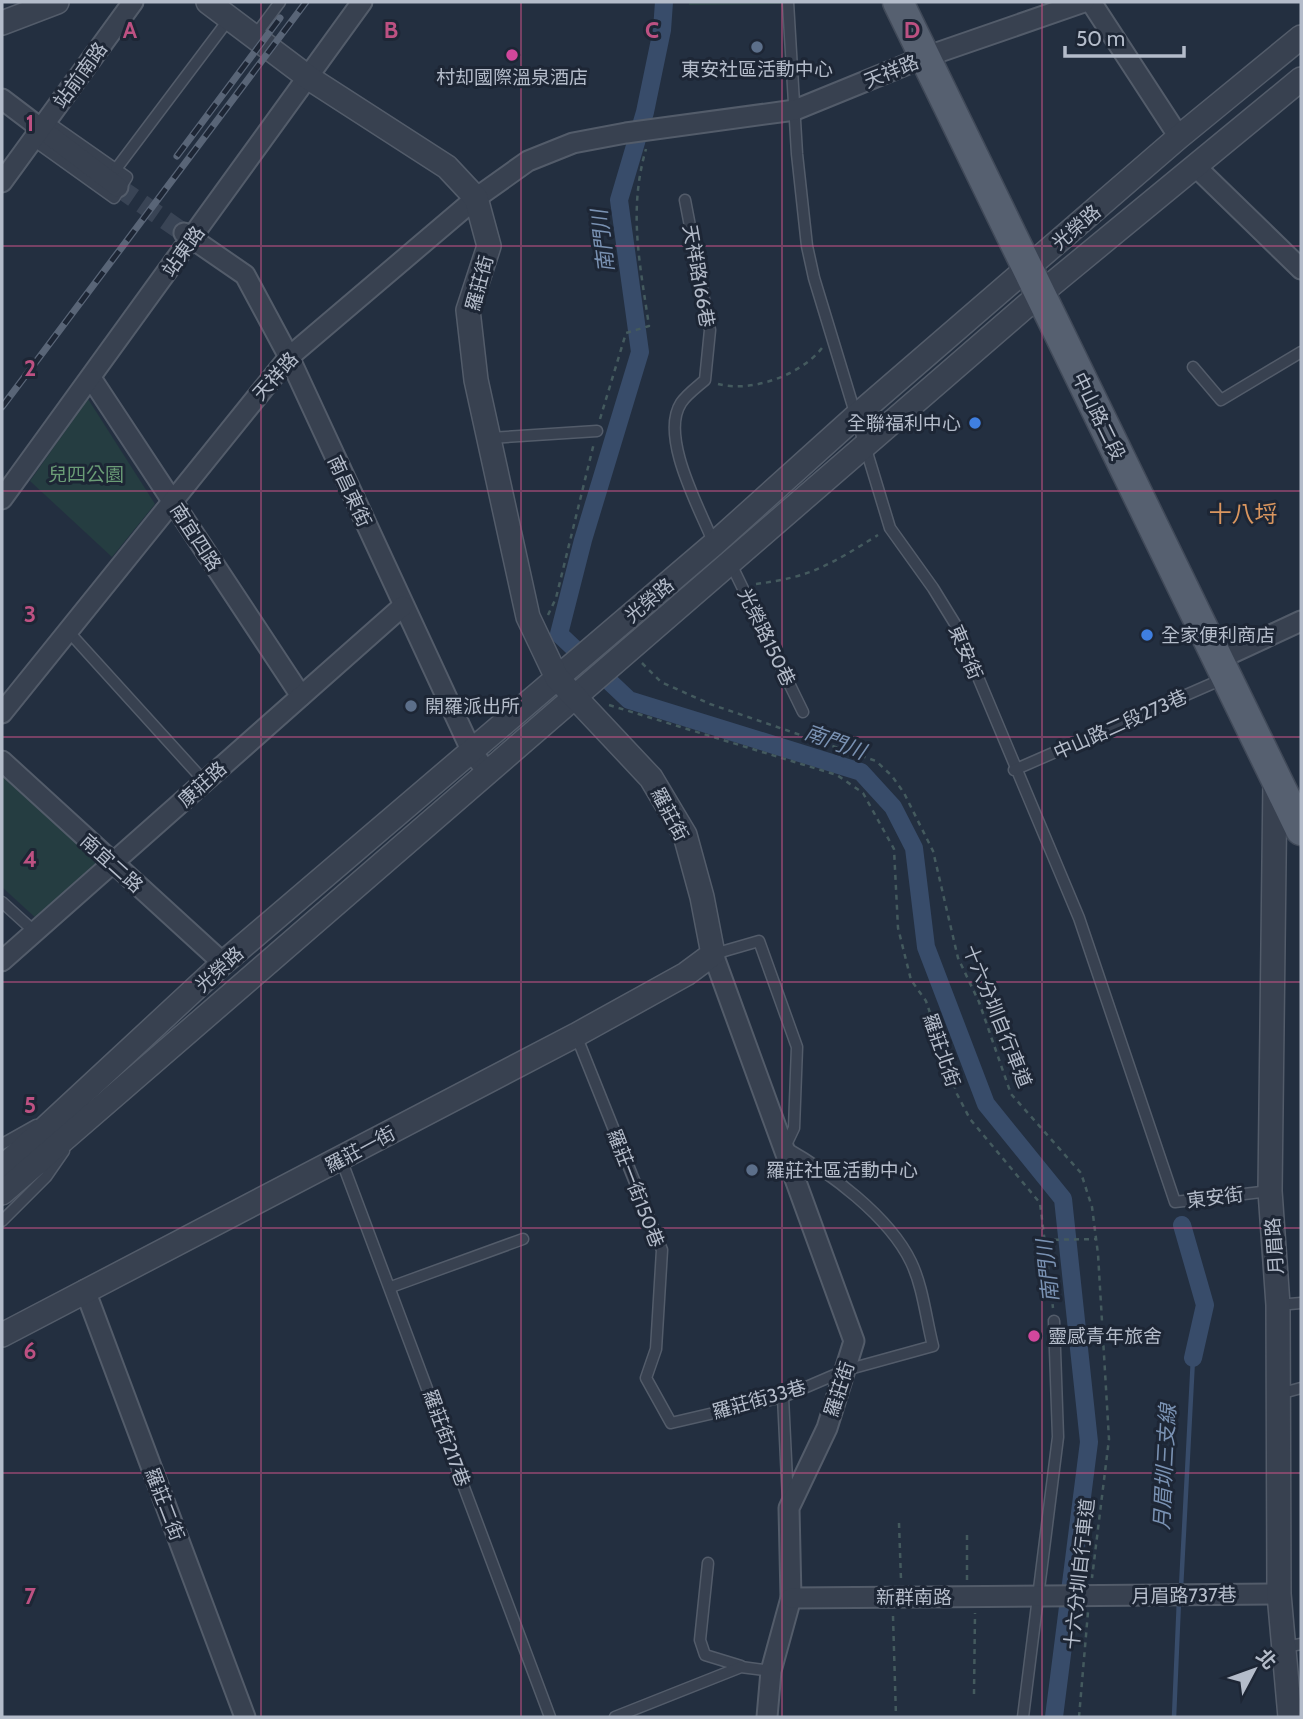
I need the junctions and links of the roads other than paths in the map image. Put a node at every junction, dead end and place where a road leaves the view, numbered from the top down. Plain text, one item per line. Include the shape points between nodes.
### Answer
1 (57, 2) edge
2 (133, 2) edge
3 (208, 2) edge
4 (280, 2) edge
5 (362, 2) edge
6 (788, 2) edge
7 (898, 2) edge
8 (1084, 2) edge
9 (1091, 2) edge
10 (229, 18) junction
11 (2, 23) edge
12 (254, 37) junction
13 (1301, 37) edge
14 (925, 57) junction
15 (309, 78) junction
16 (1301, 79) edge
17 (2, 99) edge
18 (795, 110) junction
19 (40, 131) junction
20 (1179, 137) junction
21 (1196, 167) junction
22 (117, 178) joint
23 (2, 182) edge
24 (476, 198) junction
25 (685, 200) dead end
26 (188, 235) junction
27 (1301, 270) edge
28 (1034, 281) junction
29 (1301, 352) edge
30 (289, 357) junction
31 (1193, 367) dead end
32 (91, 378) junction
33 (855, 417) junction
34 (597, 431) road end
35 (489, 438) junction
36 (867, 445) junction
37 (2, 499) edge
38 (172, 499) junction
39 (714, 544) junction
40 (730, 562) junction
41 (403, 606) junction
42 (1301, 621) edge
43 (68, 630) junction
44 (1221, 669) junction
45 (557, 678) junction
46 (575, 694) junction
47 (300, 696) junction
48 (803, 712) dead end
49 (2, 713) edge
50 (472, 752) junction
51 (2, 761) edge
52 (1014, 770) junction
53 (488, 773) junction
54 (1275, 775) junction
55 (205, 782) junction
56 (1301, 830) edge
57 (112, 864) junction
58 (2, 901) edge
59 (35, 932) junction
60 (713, 954) junction
61 (2, 961) edge
62 (223, 963) junction
63 (576, 1035) junction
64 (79, 1113) junction
65 (2, 1144) edge
66 (785, 1147) junction
67 (341, 1159) junction
68 (2, 1168) edge
69 (1270, 1191) junction
70 (2, 1193) edge
71 (2, 1221) edge
72 (523, 1239) dead end
73 (391, 1287) junction
74 (85, 1290) junction
75 (1301, 1303) edge
76 (1278, 1305) junction
77 (1054, 1321) road end
78 (2, 1335) edge
79 (846, 1370) junction
80 (1301, 1388) edge
81 (1279, 1394) junction
82 (783, 1397) junction
83 (671, 1423) joint
84 (789, 1508) junction
85 (708, 1563) dead end
86 (1279, 1594) junction
87 (1043, 1596) junction
88 (791, 1598) junction
89 (1293, 1645) edge
90 (741, 1667) junction
91 (771, 1671) junction
92 (245, 1717) edge
93 (550, 1717) edge
94 (615, 1717) edge
95 (767, 1717) edge
96 (1023, 1717) edge
97 (1290, 1717) edge

1 - 11 street
2 - 19 street, 站前南路
3 - 10 street, 羅莊街
4 - 12 lane
5 - 15 street, 站東路
6 - 18 lane, 東安街
7 - 14 main road, 中山路二段
8 - 14 street, 天祥路
9 - 20 street
10 - 12 street, 羅莊街
10 - 22 lane
12 - 15 street, 羅莊街
13 - 20 street, 光榮路
14 - 18 street, 天祥路
14 - 28 main road, 中山路二段
15 - 24 street, 羅莊街 via 447,167
15 - 26 street, 站東路
16 - 21 street, 光榮路
17 - 19 street
18 - 24 street, 天祥路 via 572,144 528,161
18 - 33 lane, 東安街 via 807,246
19 - 22 street
19 - 23 street, 站前南路
20 - 28 street, 光榮路
21 - 27 street
21 - 28 street, 光榮路
24 - 30 street, 天祥路
24 - 35 street, 羅莊街 via 489,246 468,310
25 - 39 lane, 天祥路166巷 via 710,330 705,380 680,404 674,431 678,455
26 - 30 street, 南昌東街 via 245,275
26 - 32 street, 站東路
28 - 33 street, 光榮路
28 - 36 street, 光榮路
28 - 44 main road, 中山路二段
29 - 31 lane via 1221,400
30 - 38 street, 天祥路
30 - 41 street, 南昌東街
32 - 37 street, 站東路
32 - 38 street, 南宜四路
33 - 36 lane, 東安街
33 - 39 street, 光榮路
34 - 35 lane
35 - 45 street, 羅莊街 via 528,617
36 - 40 street, 光榮路
36 - 52 lane, 東安街 via 890,528 957,627
38 - 43 street, 天祥路
38 - 47 street, 南宜四路
39 - 45 street, 光榮路
40 - 46 street, 光榮路
40 - 48 lane, 光榮路150巷
41 - 47 street, 康莊路
41 - 50 street, 南昌東街
42 - 44 street
43 - 49 street, 天祥路
43 - 55 lane
44 - 52 lane, 中山路二段273巷
44 - 54 main road, 中山路二段
45 - 46 street, 羅莊街
45 - 50 street, 光榮路
46 - 53 street, 光榮路
46 - 60 street, 羅莊街 via 650,778 685,835
47 - 55 street, 康莊路
50 - 53 street, 南昌東街
50 - 62 street, 光榮路
51 - 57 street, 南宜二路
52 - 69 lane, 東安街 via 1079,918 1175,1202
53 - 64 street, 光榮路
54 - 56 main road, 中山路二段
54 - 69 street, 月眉路
55 - 57 street, 康莊路
57 - 59 street, 康莊路
57 - 62 street, 南宜二路
58 - 59 lane
59 - 61 street, 康莊路
60 - 63 street, 羅莊一街
60 - 66 street, 羅莊街
60 - 66 lane via 759,941 797,1047 794,1128
62 - 64 street, 光榮路
63 - 67 street, 羅莊一街
63 - 83 lane, 羅莊一街150巷 via 662,1250 656,1349 646,1378
64 - 65 lane
64 - 68 street, 光榮路
64 - 70 street, 光榮路
64 - 71 lane via 46,1177
66 - 79 street, 羅莊街 via 854,1341
66 - 79 lane, 羅莊街33巷 via 820,1167 897,1236 912,1265 933,1346
67 - 73 lane, 羅莊街217巷
67 - 74 street, 羅莊一街
69 - 76 street, 月眉路
72 - 73 lane
73 - 93 lane, 羅莊街217巷
74 - 78 street, 羅莊一街
74 - 92 street, 羅莊二街
75 - 76 lane
76 - 81 street, 月眉路
77 - 87 lane via 1058,1437
79 - 82 lane, 羅莊街33巷
79 - 84 street, 羅莊街 via 827,1428
80 - 81 lane
81 - 86 street, 月眉路
82 - 83 lane, 羅莊街33巷
82 - 84 lane
84 - 88 street, 羅莊街
85 - 90 lane via 700,1640 705,1655
86 - 87 street, 月眉路737巷
86 - 89 street, 月眉路
87 - 88 street, 新群南路
87 - 96 lane
88 - 91 street, 羅莊街
89 - 97 street, 月眉路
90 - 91 lane
90 - 94 lane
91 - 95 street, 羅莊街

